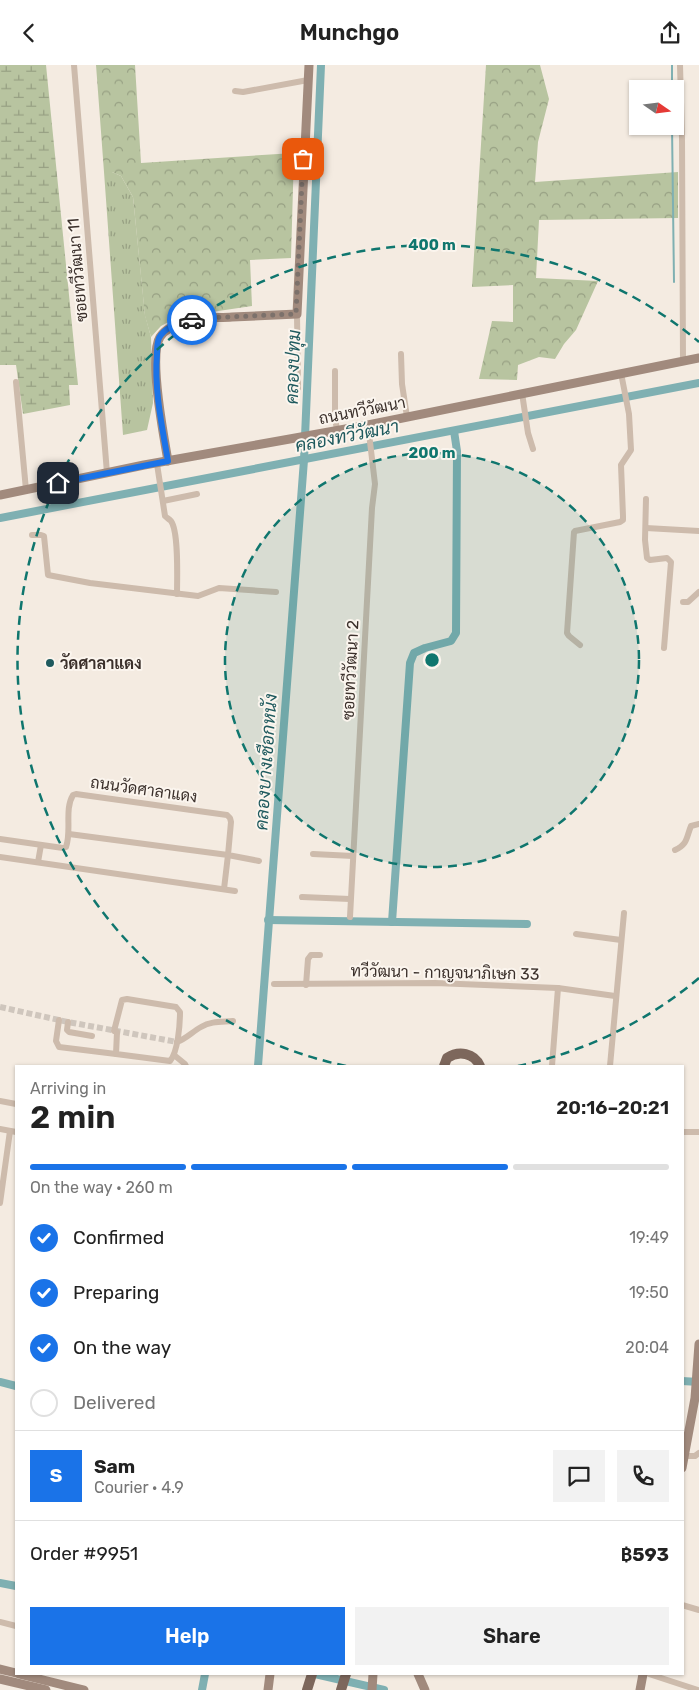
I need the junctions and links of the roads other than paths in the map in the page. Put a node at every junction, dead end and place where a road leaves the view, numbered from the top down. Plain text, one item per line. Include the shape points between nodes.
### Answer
1 (74, 65) edge
2 (309, 65) edge
3 (680, 65) edge
4 (308, 79) junction
5 (235, 91) dead end
6 (296, 314) junction
7 (401, 354) dead end
8 (699, 358) edge
9 (682, 361) junction
10 (335, 371) dead end
11 (621, 373) junction
12 (16, 382) dead end
13 (298, 388) dead end
14 (523, 398) junction
15 (407, 417) junction
16 (368, 425) junction
17 (338, 430) junction
18 (533, 449) dead end
19 (168, 461) junction
20 (157, 463) junction
21 (108, 473) junction
22 (26, 490) junction
23 (197, 494) dead end
24 (0, 495) edge
25 (646, 499) dead end
26 (163, 501) junction
27 (646, 528) junction
28 (699, 531) edge
29 (32, 535) dead end
30 (276, 591) dead end
31 (699, 592) edge
32 (178, 594) junction
33 (683, 602) dead end
34 (580, 645) dead end
35 (664, 648) dead end
36 (699, 824) edge
37 (69, 834) junction
38 (0, 839) edge
39 (41, 845) junction
40 (675, 849) dead end
41 (313, 854) dead end
42 (228, 855) junction
43 (353, 856) junction
44 (0, 857) edge
45 (259, 861) dead end
46 (38, 862) junction
47 (224, 889) junction
48 (235, 891) dead end
49 (302, 897) dead end
50 (350, 899) junction
51 (624, 913) dead end
52 (350, 917) dead end
53 (576, 934) dead end
54 (621, 940) junction
55 (320, 955) dead end
56 (274, 984) dead end
57 (306, 985) junction
58 (558, 988) junction
59 (615, 996) junction
60 (59, 1020) dead end
61 (233, 1021) dead end
62 (68, 1022) dead end
63 (92, 1036) dead end
64 (177, 1042) junction
65 (116, 1054) junction
66 (174, 1055) junction
67 (444, 1064) edge
68 (186, 1065) edge
69 (479, 1065) edge
70 (552, 1065) edge
71 (610, 1065) edge
72 (0, 1101) edge
73 (15, 1104) edge
74 (0, 1129) edge
75 (13, 1131) edge
76 (684, 1132) edge
77 (699, 1132) edge
78 (0, 1203) edge
79 (699, 1345) edge
80 (699, 1453) edge
81 (684, 1456) edge
82 (684, 1462) edge
83 (684, 1606) edge
84 (699, 1610) edge
85 (0, 1622) edge
86 (15, 1626) edge
87 (0, 1669) edge
88 (15, 1672) edge
89 (26, 1675) edge
90 (270, 1675) edge
91 (312, 1675) edge
92 (346, 1675) edge
93 (373, 1675) edge
94 (418, 1675) edge
95 (644, 1675) edge
96 (652, 1675) edge
97 (0, 1679) edge
98 (423, 1687) edge
99 (307, 1689) edge
100 (46, 1690) edge
101 (84, 1690) edge
102 (268, 1690) edge
103 (340, 1690) edge
104 (372, 1690) edge
105 (640, 1690) edge
106 (698, 1690) edge

1 - 21 street, ซอยทวีวัฒนา 11
2 - 4 main road
3 - 9 street
4 - 5 street
4 - 6 main road
6 - 13 street
6 - 19 main road via 202,318 174,326 160,337 156,363 157,393
7 - 15 street
8 - 9 main road, ถนนทวีวัฒนา
9 - 11 main road, ถนนทวีวัฒนา
10 - 17 street
11 - 14 main road, ถนนทวีวัฒนา
11 - 34 street via 629,414 631,450 621,465 622,520 574,533 568,633
12 - 22 street
14 - 15 main road, ถนนทวีวัฒนา
14 - 18 street
15 - 16 main road, ถนนทวีวัฒนา
16 - 17 main road, ถนนทวีวัฒนา
16 - 43 street, ซอยทวีวัฒนา 2 via 375,484
17 - 19 main road, ถนนทวีวัฒนา
19 - 20 main road, ถนนทวีวัฒนา
20 - 21 main road, ถนนทวีวัฒนา
20 - 26 street
21 - 22 main road, ถนนทวีวัฒนา
22 - 24 main road, ถนนทวีวัฒนา
23 - 26 street
25 - 27 street
26 - 32 street via 165,516 174,532
27 - 28 street
27 - 35 street via 647,558 668,559 670,562
29 - 32 street via 44,536 48,575
30 - 32 street via 219,587 198,596
31 - 33 street via 692,600
36 - 40 street via 691,826 685,843
37 - 39 street via 66,847
37 - 42 street
37 - 42 street, ถนนวัดศาลาแดง via 71,798 76,793 94,795 227,815 231,822
38 - 39 street
39 - 46 street
41 - 43 street
42 - 45 street
42 - 47 street
43 - 50 street, ซอยทวีวัฒนา 2
44 - 46 street
46 - 47 street
47 - 48 street
49 - 50 street
50 - 52 street, ซอยทวีวัฒนา 2
51 - 54 street
53 - 54 street
54 - 59 street
55 - 57 street via 311,955 308,959
56 - 57 street, ทวีวัฒนา - กาญจนาภิเษก 33
57 - 58 street, ทวีวัฒนา - กาญจนาภิเษก 33 via 435,983
58 - 59 street, ทวีวัฒนา - กาญจนาภิเษก 33
58 - 70 street
59 - 71 street
60 - 65 street via 56,1041 60,1047
61 - 64 street via 212,1022
62 - 63 street via 69,1032
64 - 65 street via 178,1008 127,999 122,1000 115,1031
64 - 66 street
65 - 66 street via 167,1061
66 - 68 street
67 - 69 main road via 452,1054 465,1054 474,1057
72 - 73 street
74 - 75 street
75 - 78 street
76 - 77 street
79 - 81 main road
80 - 82 street
83 - 84 street
85 - 86 street
87 - 88 main road
89 - 101 main road
90 - 102 main road
91 - 99 main road
92 - 103 main road
93 - 104 main road
94 - 98 main road
95 - 105 main road
96 - 106 street
97 - 100 main road

